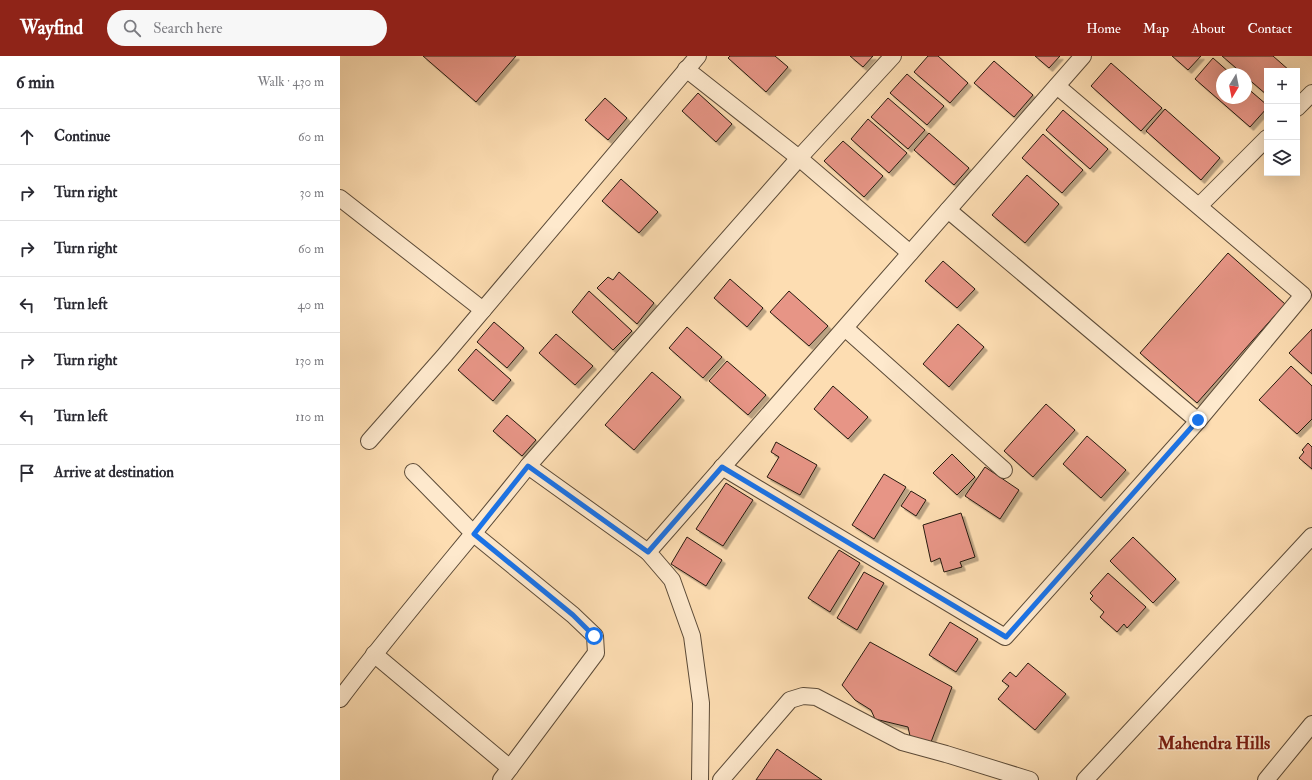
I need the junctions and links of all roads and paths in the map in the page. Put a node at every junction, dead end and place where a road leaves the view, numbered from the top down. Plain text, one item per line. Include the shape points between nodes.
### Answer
1 (698, 56) edge
2 (892, 56) edge
3 (1083, 56) edge
4 (686, 69) junction
5 (1057, 86) junction
6 (1312, 93) edge
7 (1300, 105) edge
8 (1265, 140) edge
9 (799, 158) junction
10 (340, 198) edge
11 (1199, 206) junction
12 (948, 210) junction
13 (910, 253) junction
14 (1308, 290) edge
15 (483, 310) junction
16 (845, 328) junction
17 (1198, 420) junction
18 (369, 441) dead end
19 (528, 466) junction
20 (722, 467) junction
21 (1004, 470) dead end
22 (413, 472) dead end
23 (474, 534) junction
24 (1312, 536) edge
25 (648, 552) junction
26 (374, 654) junction
27 (340, 699) edge
28 (1312, 724) edge
29 (506, 774) edge
30 (700, 780) edge
31 (722, 780) edge
32 (1030, 780) edge
33 (1084, 780) edge
34 (1266, 780) edge

1 - 4 street
2 - 9 street
3 - 5 street
4 - 9 street
4 - 15 street
5 - 11 street
5 - 12 street
6 - 7 street
8 - 11 street
9 - 13 street
9 - 19 street
10 - 15 street
11 - 14 street
12 - 13 street
12 - 17 street
13 - 16 street
14 - 17 street
15 - 18 street
16 - 20 street
16 - 21 street
17 - 20 street via 1006,637
19 - 23 street
19 - 25 street
20 - 25 street
22 - 23 street
23 - 26 street
23 - 29 street via 573,615 594,636 596,653
24 - 33 street
25 - 30 street via 672,580 692,636 701,703
26 - 27 street
26 - 29 street
28 - 34 street
31 - 32 street via 790,700 803,696 816,697 902,742

